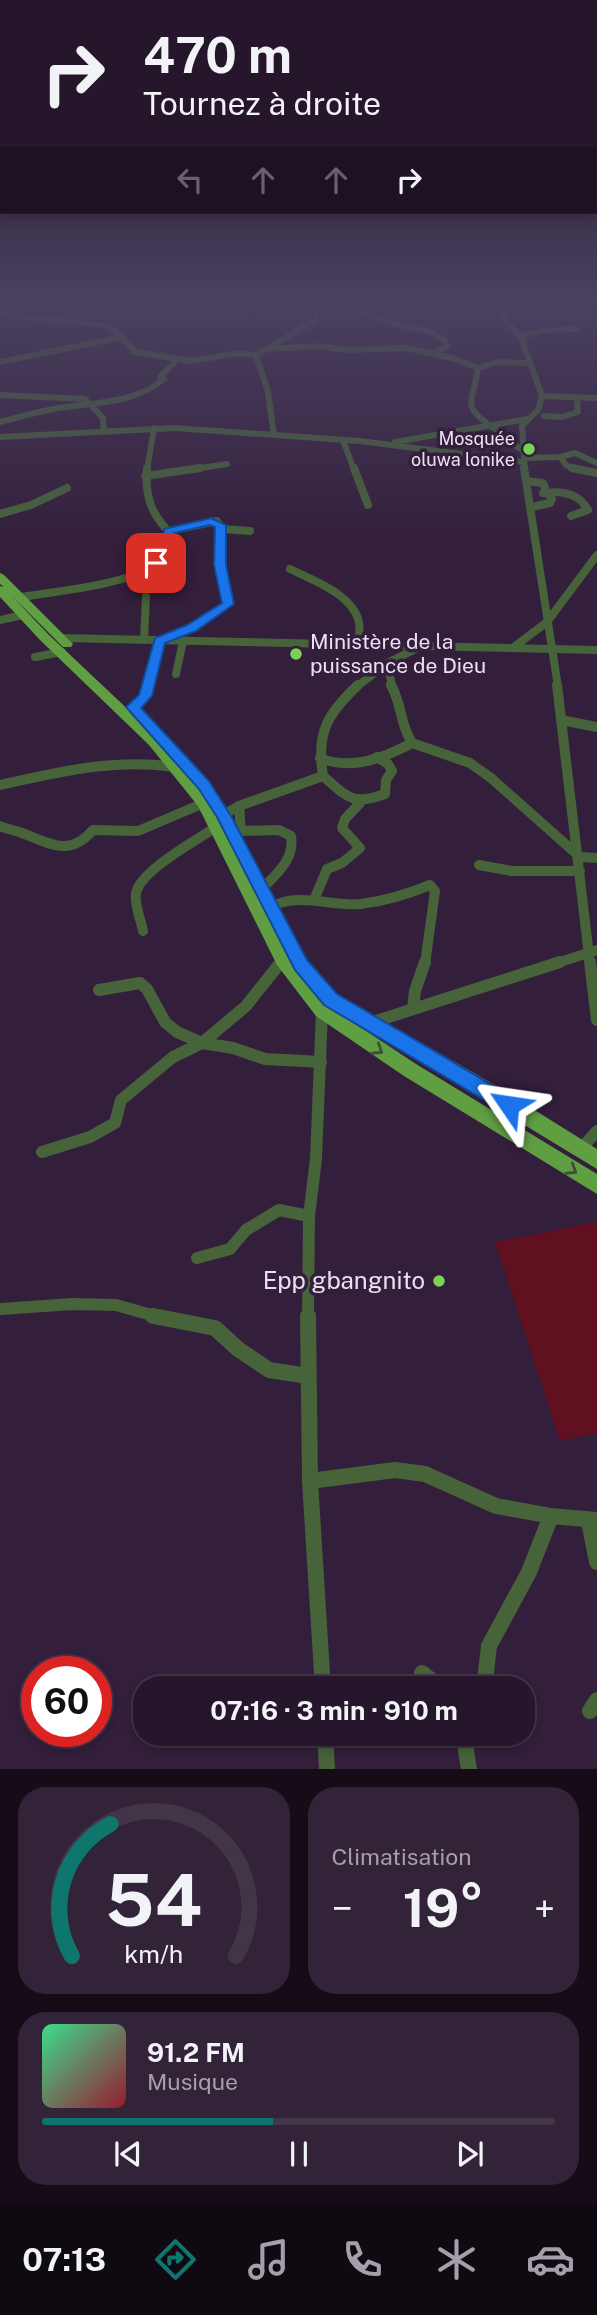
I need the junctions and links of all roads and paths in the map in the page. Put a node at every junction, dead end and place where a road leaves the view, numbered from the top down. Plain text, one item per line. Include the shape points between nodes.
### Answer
1 (161, 382) edge
2 (265, 382) edge
3 (475, 382) edge
4 (537, 382) edge
5 (0, 395) edge
6 (542, 396) junction
7 (577, 398) junction
8 (595, 402) edge
9 (93, 405) junction
10 (532, 420) junction
11 (0, 422) edge
12 (489, 425) junction
13 (154, 428) junction
14 (104, 431) junction
15 (274, 435) junction
16 (0, 437) edge
17 (343, 440) junction
18 (384, 444) junction
19 (560, 457) junction
20 (521, 458) junction
21 (227, 464) dead end
22 (597, 464) edge
23 (508, 472) dead end
24 (597, 473) edge
25 (145, 476) junction
26 (527, 481) junction
27 (67, 488) dead end
28 (529, 493) junction
29 (547, 493) junction
30 (368, 505) dead end
31 (532, 507) junction
32 (589, 510) junction
33 (0, 514) edge
34 (597, 514) edge
35 (571, 516) dead end
36 (222, 530) junction
37 (168, 531) junction
38 (250, 531) dead end
39 (597, 555) edge
40 (290, 569) dead end
41 (586, 571) junction
42 (597, 571) edge
43 (0, 577) edge
44 (0, 590) edge
45 (146, 596) dead end
46 (21, 597) junction
47 (23, 615) junction
48 (0, 620) edge
49 (547, 622) junction
50 (144, 640) junction
51 (160, 641) junction
52 (183, 641) junction
53 (68, 644) junction
54 (356, 645) junction
55 (436, 645) junction
56 (514, 647) junction
57 (553, 648) junction
58 (597, 650) edge
59 (35, 657) dead end
60 (388, 664) junction
61 (176, 674) dead end
62 (133, 707) junction
63 (561, 720) junction
64 (597, 727) edge
65 (412, 743) junction
66 (377, 757) junction
67 (320, 758) junction
68 (175, 767) junction
69 (323, 776) junction
70 (0, 785) edge
71 (204, 803) junction
72 (360, 803) junction
73 (239, 806) junction
74 (219, 818) junction
75 (0, 826) edge
76 (238, 834) junction
77 (580, 857) junction
78 (597, 858) edge
79 (480, 865) dead end
80 (580, 871) junction
81 (261, 890) junction
82 (314, 900) junction
83 (270, 908) junction
84 (143, 931) dead end
85 (594, 950) edge
86 (283, 960) junction
87 (99, 990) dead end
88 (413, 1009) junction
89 (322, 1011) junction
90 (597, 1020) edge
91 (370, 1023) junction
92 (202, 1043) junction
93 (320, 1062) junction
94 (597, 1132) edge
95 (580, 1150) junction
96 (42, 1152) dead end
97 (597, 1160) edge
98 (597, 1185) edge
99 (309, 1216) junction
100 (197, 1258) dead end
101 (1, 1309) edge
102 (308, 1376) junction
103 (310, 1481) junction
104 (551, 1516) junction
105 (593, 1520) edge
106 (597, 1562) edge
107 (422, 1673) dead end
108 (322, 1676) edge
109 (426, 1676) edge
110 (486, 1676) edge
111 (326, 1746) edge
112 (467, 1746) edge
113 (327, 1769) edge
114 (469, 1769) edge

1 - 9 street via 134,397
2 - 15 street
3 - 12 street via 471,411
4 - 6 street
5 - 9 street via 82,398
6 - 7 street
6 - 10 street
7 - 8 street
7 - 10 street via 576,414
9 - 11 street
9 - 14 street via 103,418
10 - 12 street
10 - 20 street via 522,426
12 - 18 street
12 - 20 street
13 - 14 street
13 - 15 street
13 - 25 street
14 - 16 street
15 - 17 street
17 - 18 street
17 - 30 street
18 - 20 street
19 - 20 street
19 - 22 street via 575,453 589,458 586,466
19 - 24 street via 581,473
20 - 23 street
20 - 26 street
21 - 25 street
25 - 37 street via 151,513
26 - 28 street
26 - 29 street via 544,483
27 - 33 street
28 - 29 street
28 - 31 street
29 - 31 street via 550,503
29 - 32 street via 567,491
31 - 49 street
32 - 34 street
32 - 35 street
36 - 37 street via 219,522 211,521
36 - 38 street
36 - 51 street via 220,565 228,604 192,628
37 - 46 street via 168,544 149,569
39 - 41 street
40 - 54 street via 331,590 355,609 361,629
41 - 42 street
41 - 49 street
43 - 46 main road
44 - 47 main road
45 - 50 street
46 - 53 main road
47 - 48 street
47 - 53 main road
49 - 56 street
49 - 57 street
50 - 51 street
50 - 53 street
51 - 52 street
51 - 62 street via 145,696
52 - 54 street
52 - 61 street
53 - 59 street
53 - 62 main road
53 - 68 main road
54 - 55 street
55 - 56 street
55 - 60 street via 404,653
56 - 57 street
57 - 58 street
57 - 63 street
60 - 65 street via 390,683 401,704 402,726
60 - 67 street via 348,692 322,733
62 - 74 main road via 204,785
63 - 64 street
63 - 77 street
65 - 66 street
65 - 77 street via 470,763
66 - 67 street via 342,765
66 - 72 street via 392,771 385,794
67 - 69 street
68 - 70 street via 111,765
68 - 71 main road
69 - 72 street
69 - 73 street
71 - 74 main road
71 - 75 street via 138,831 93,831 88,839 61,848
72 - 82 street via 342,828 359,848 327,869
73 - 74 street
73 - 76 street
74 - 76 main road
74 - 84 street via 216,827 141,882 136,892
74 - 86 main road
76 - 81 main road
76 - 81 street via 279,830 291,836 294,845 283,868
77 - 78 street
77 - 80 street
79 - 80 street via 512,871
80 - 85 street
81 - 83 main road
82 - 83 street
82 - 88 street via 359,904 408,894 424,885 433,887 424,970
83 - 91 main road via 318,987
85 - 88 street
85 - 90 street
86 - 89 main road
86 - 92 street via 246,1006
87 - 92 street via 140,983 165,1022
88 - 91 street
89 - 93 street
89 -> 98 main road
91 - 95 main road
92 - 93 street via 265,1059
92 - 96 street via 173,1056 121,1100 115,1123 107,1129
93 - 99 street
94 - 95 street
95 - 97 main road
99 - 100 street via 279,1210 246,1230 230,1249
99 - 102 street
101 - 102 street via 116,1305 215,1328 269,1370
102 - 103 street
103 - 104 street via 395,1470 425,1474 495,1506
103 - 108 street
104 - 105 street
104 - 110 street via 529,1572 489,1646
105 - 106 street
107 - 109 street
111 - 113 street
112 - 114 street

